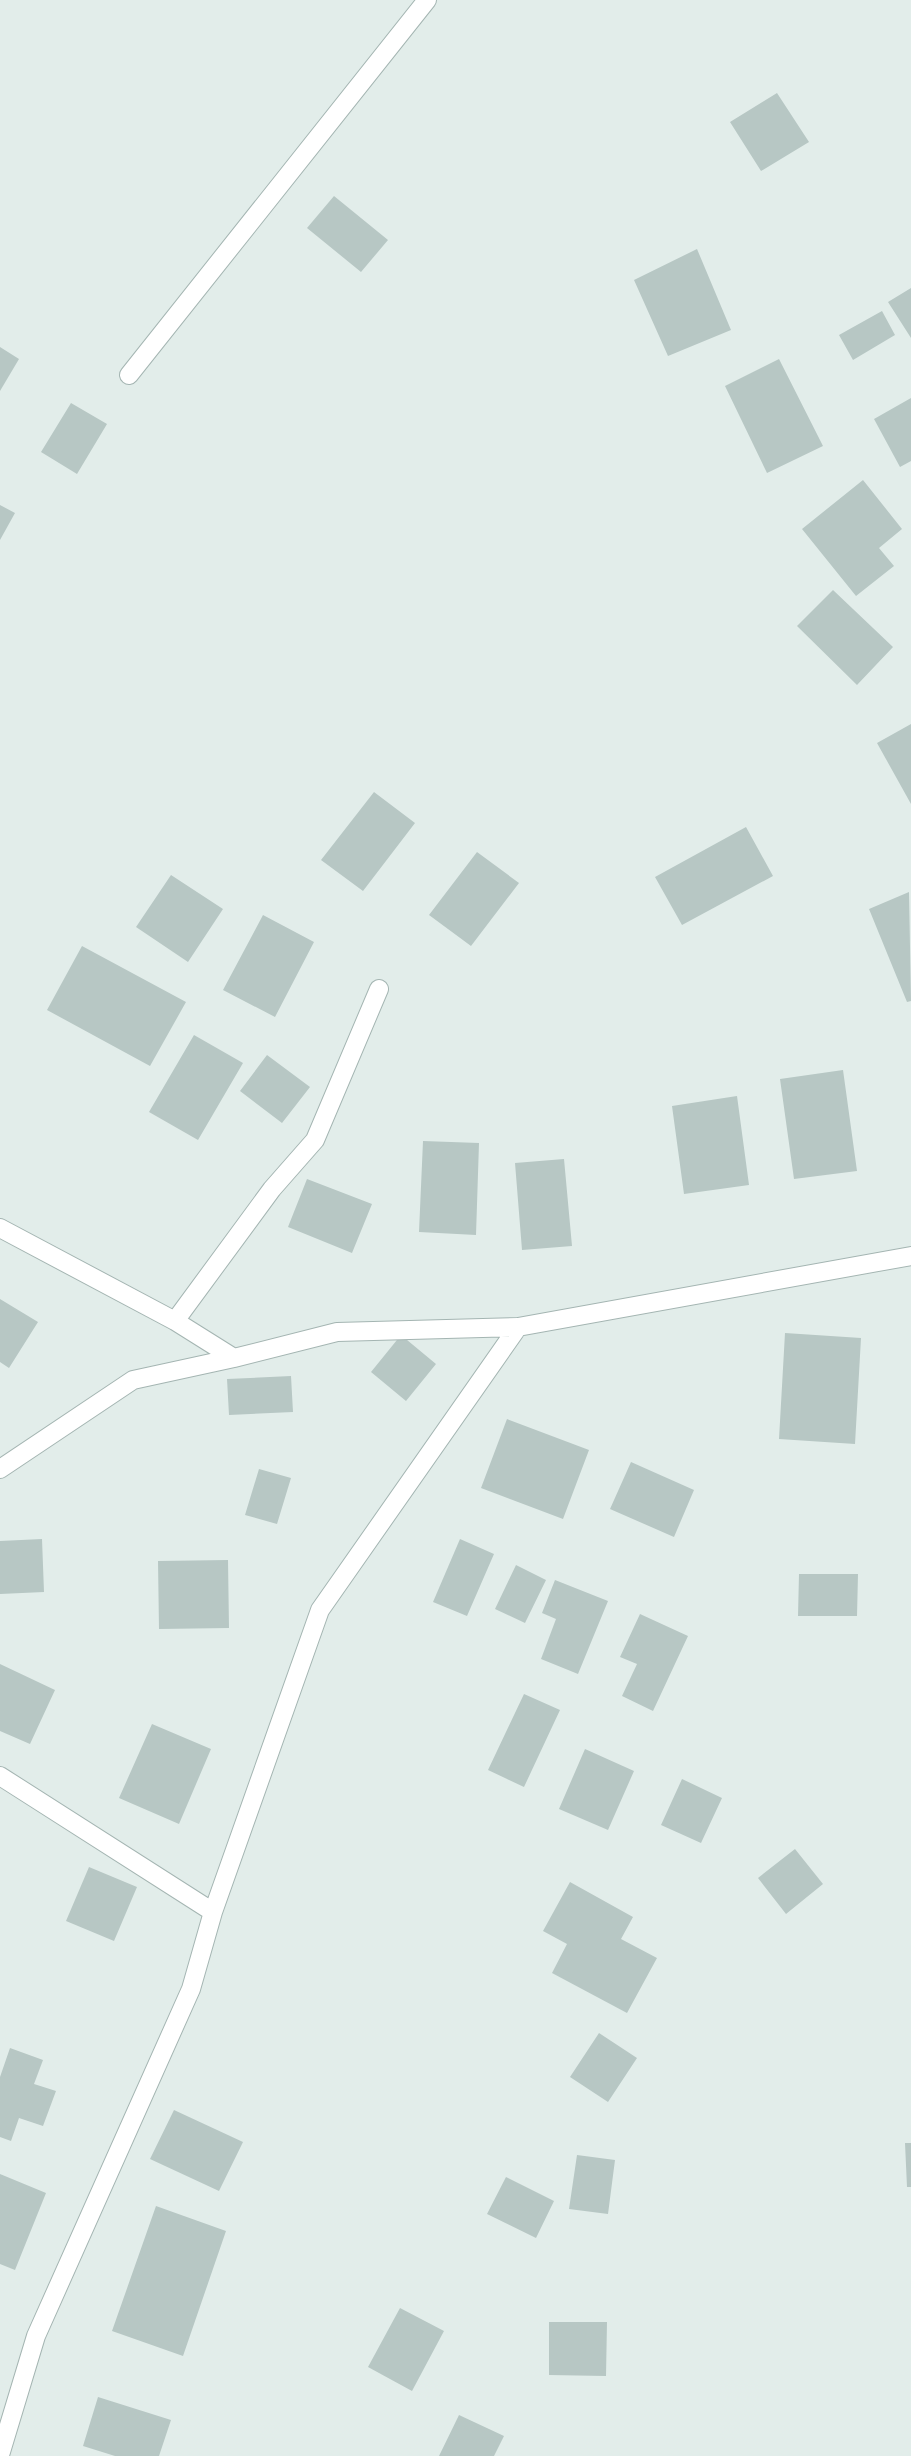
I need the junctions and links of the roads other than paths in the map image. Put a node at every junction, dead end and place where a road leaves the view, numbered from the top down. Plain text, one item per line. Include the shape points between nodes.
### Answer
1 (427, 0) edge
2 (129, 375) dead end
3 (379, 989) dead end
4 (0, 1228) edge
5 (911, 1256) edge
6 (175, 1321) junction
7 (518, 1327) junction
8 (234, 1358) junction
9 (0, 1469) edge
10 (0, 1776) edge
11 (213, 1911) junction
12 (0, 2455) edge

1 - 2 street
3 - 6 street via 315,1140 272,1189
4 - 6 street
5 - 7 street
6 - 8 street
7 - 8 street via 337,1332
7 - 11 street via 320,1610
8 - 9 street via 133,1380
10 - 11 street
11 - 12 street via 191,1989 36,2336

